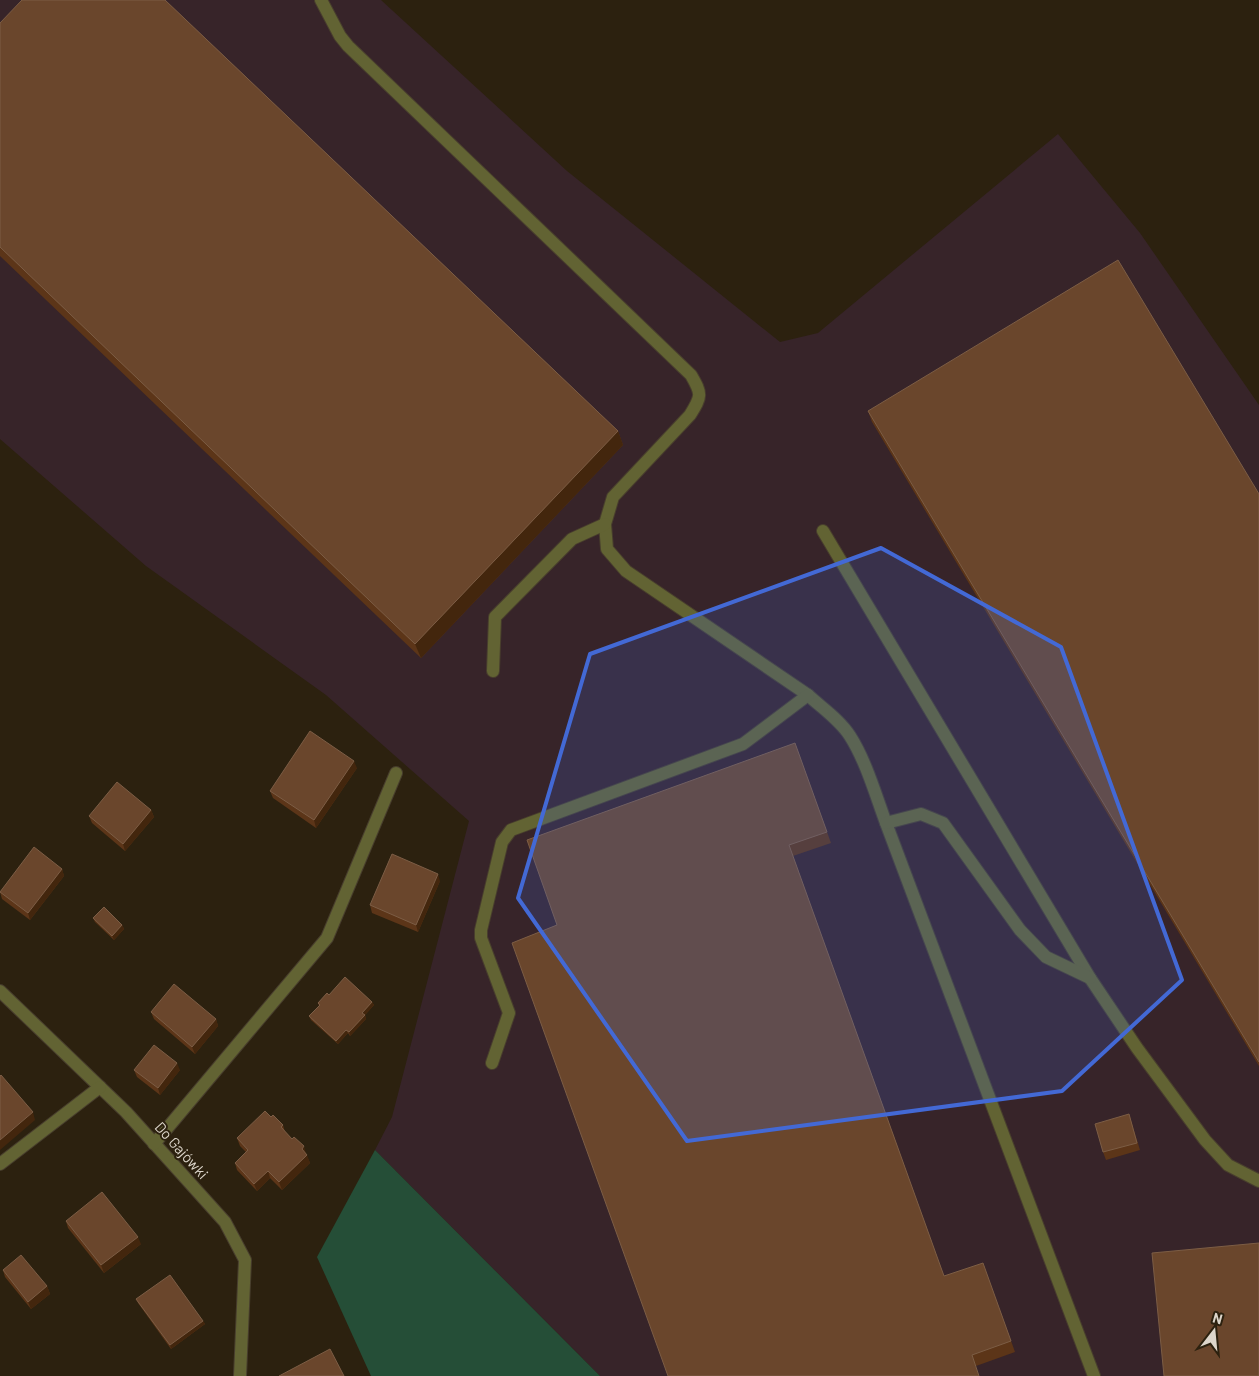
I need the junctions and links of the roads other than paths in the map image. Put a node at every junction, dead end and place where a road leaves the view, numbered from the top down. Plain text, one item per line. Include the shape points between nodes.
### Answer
1 (322, 0) edge
2 (605, 524) junction
3 (822, 531) dead end
4 (493, 670) dead end
5 (808, 695) junction
6 (396, 773) dead end
7 (886, 823) junction
8 (1090, 978) junction
9 (0, 991) edge
10 (492, 1062) dead end
11 (100, 1087) junction
12 (154, 1144) junction
13 (0, 1164) edge
14 (1259, 1181) edge
15 (240, 1376) edge
16 (1094, 1376) edge

1 - 2 street via 348,46 691,375 699,389 698,403 690,415 613,497
2 - 4 street via 572,539 495,617
2 - 5 street via 607,549 626,572
3 - 8 street
5 - 7 street via 850,736
5 - 10 street via 743,744 512,830 506,836 481,930 509,1013
6 - 12 street via 327,938
7 - 8 street via 921,814 943,823 1020,930 1046,957
7 - 16 street
8 - 14 street via 1205,1140 1228,1165
9 - 11 street, Do Gajówki
11 - 12 street, Do Gajówki
11 - 13 street
12 - 15 street, Do Gajówki via 225,1222 244,1260

